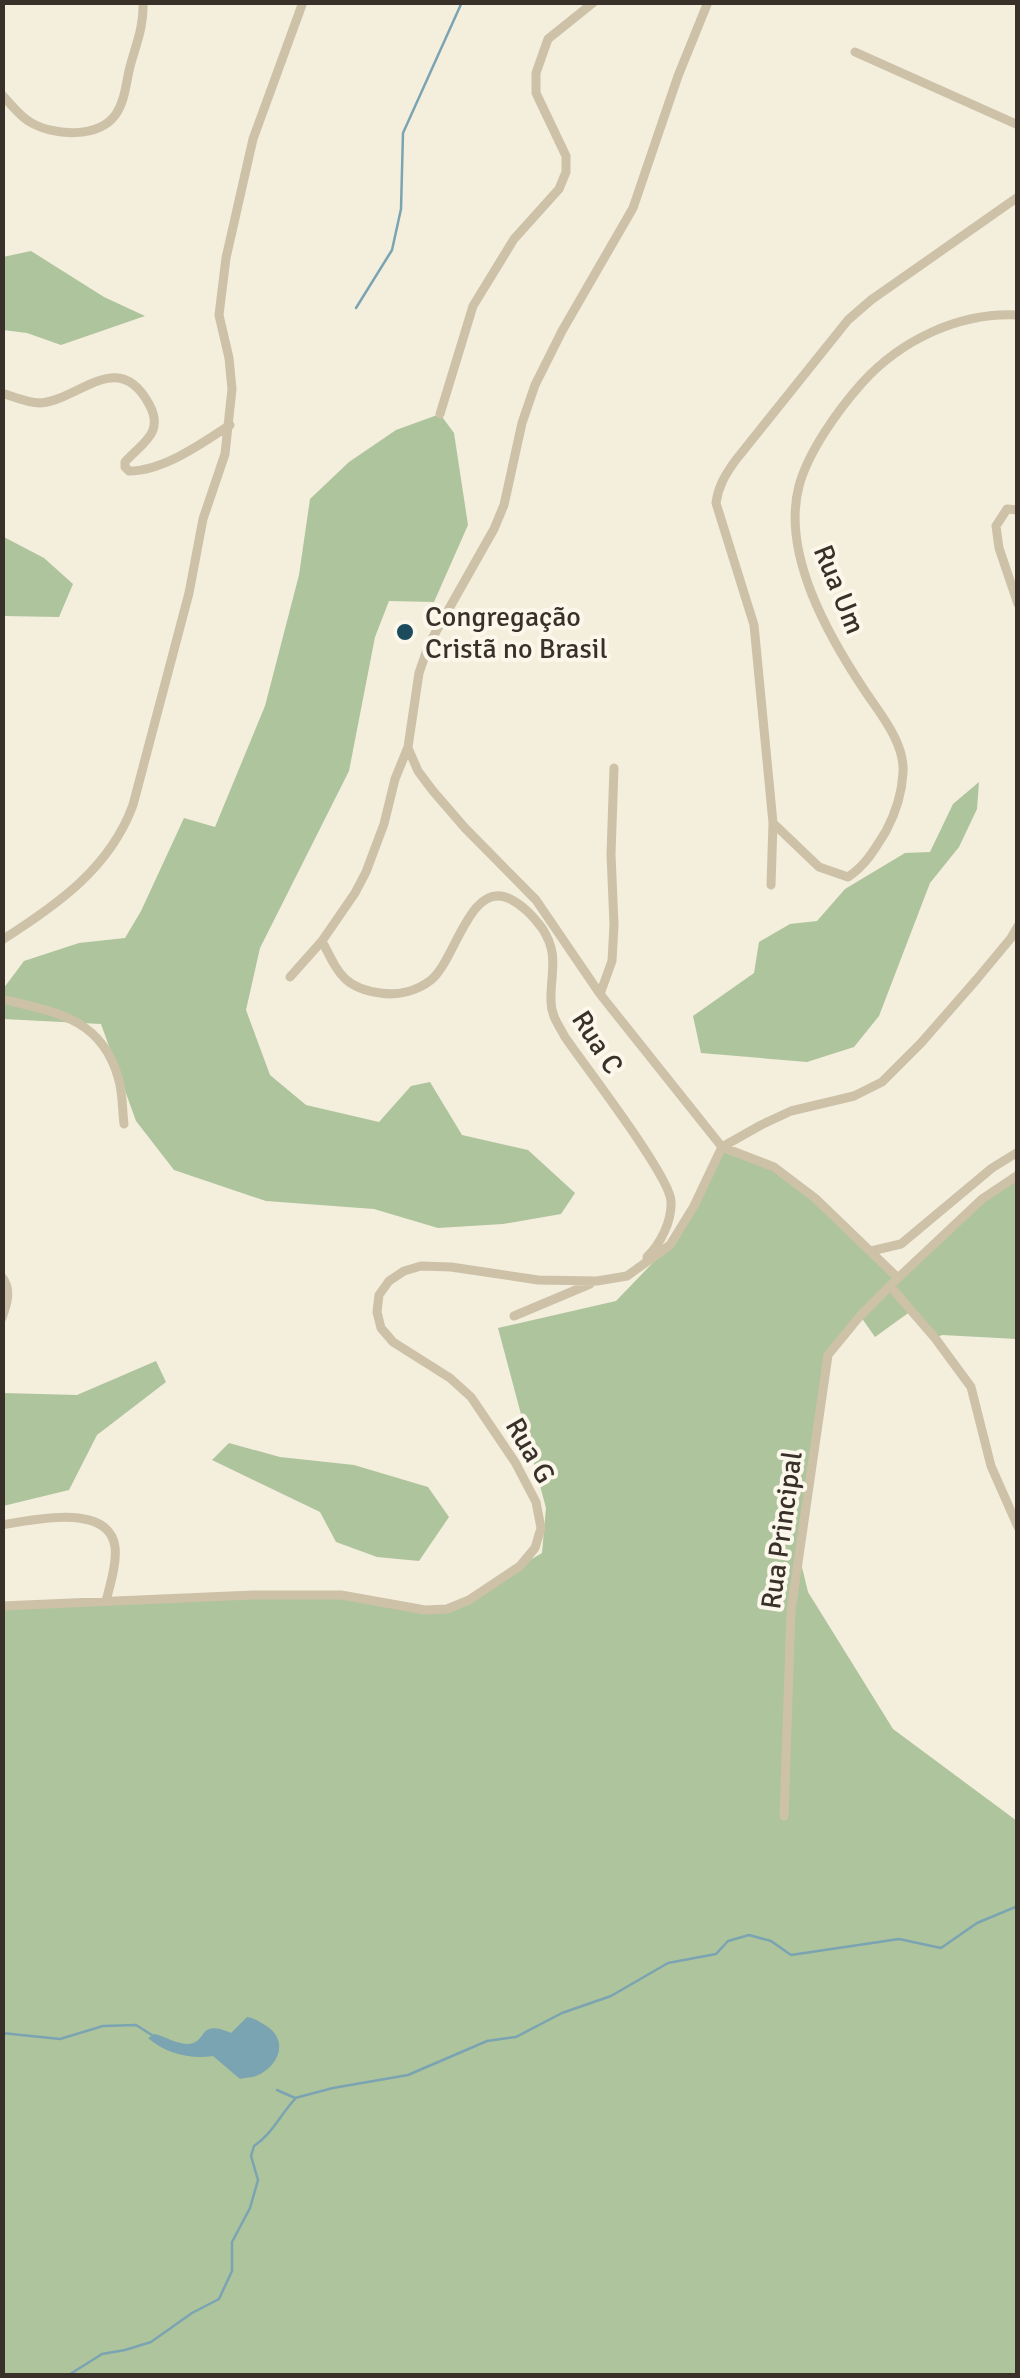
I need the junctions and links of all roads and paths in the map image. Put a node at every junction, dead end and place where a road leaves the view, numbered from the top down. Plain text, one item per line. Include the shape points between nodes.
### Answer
1 (143, 2) edge
2 (303, 2) edge
3 (594, 2) edge
4 (708, 2) edge
5 (854, 52) dead end
6 (2, 95) edge
7 (1018, 126) edge
8 (1018, 198) edge
9 (1018, 314) edge
10 (2, 393) edge
11 (440, 414) dead end
12 (230, 424) junction
13 (1018, 510) edge
14 (1018, 604) edge
15 (408, 747) junction
16 (614, 768) dead end
17 (773, 823) junction
18 (772, 885) dead end
19 (1018, 926) edge
20 (2, 940) edge
21 (322, 940) junction
22 (290, 977) dead end
23 (600, 994) junction
24 (2, 999) edge
25 (124, 1124) dead end
26 (722, 1147) junction
27 (1018, 1152) edge
28 (1018, 1175) edge
29 (870, 1251) junction
30 (627, 1276) junction
31 (2, 1277) edge
32 (898, 1278) junction
33 (597, 1281) junction
34 (890, 1286) junction
35 (514, 1316) dead end
36 (2, 1318) edge
37 (2, 1525) edge
38 (1018, 1527) edge
39 (106, 1601) junction
40 (2, 1606) edge
41 (784, 1816) dead end

1 - 6 street via 123,100 109,122 73,132 41,128
2 - 12 street via 253,138 226,258 220,315 232,389
3 - 11 street via 548,38 536,72 536,93 566,156 566,172 473,306
4 - 15 street via 632,208 535,385 494,529 429,644
5 - 7 street
8 - 17 street via 848,320 722,480 716,503 754,625
9 - 17 street, Rua Um via 971,318 921,337 848,399 808,462 798,490 800,562 843,656 892,732 904,772 894,816 862,868 848,877 819,867
10 - 12 street via 41,403 96,380 128,381 143,393 155,424 126,462 129,471 196,447
12 - 20 street via 123,831 76,886
13 - 14 street via 1007,510 996,526
15 - 21 street via 366,872
15 - 23 street via 433,791 536,900
16 - 23 street via 612,960
17 - 18 street
19 - 26 street via 882,1082 792,1111
21 - 22 street
21 - 30 street, Rua C via 353,987 390,995 432,980 468,918 492,896 520,904 541,926 553,947 555,1020 669,1190 668,1225
23 - 26 street
24 - 25 street via 65,1015 90,1030 119,1079
26 - 29 street via 774,1167
26 - 30 street, Rua G via 670,1244
27 - 29 street via 902,1244
28 - 32 street, Rua Principal via 982,1199
29 - 32 street
30 - 33 street, Rua G
31 - 36 street via 9,1293
32 - 34 street, Rua Principal
33 - 35 street
33 - 39 street, Rua G via 421,1266 389,1281 379,1295 381,1328 471,1397 536,1502 541,1528 535,1548 470,1600 447,1610 341,1595
34 - 38 street via 972,1387 991,1466
34 - 41 street, Rua Principal via 828,1355 791,1611
37 - 39 street via 53,1516 95,1522 108,1531 115,1546
39 - 40 street, Rua G

